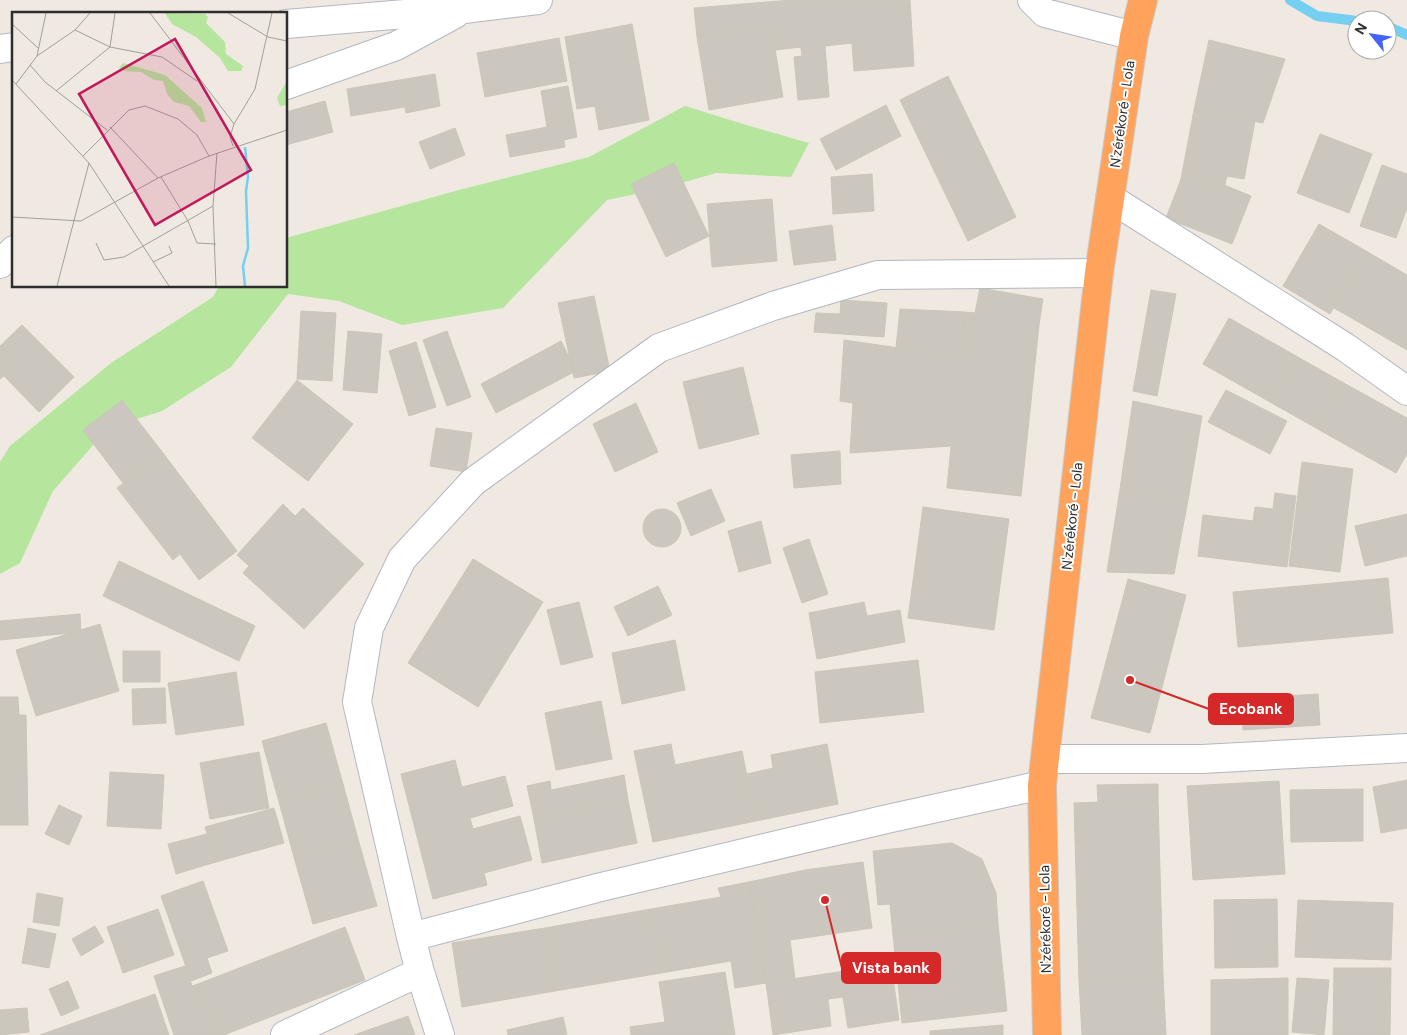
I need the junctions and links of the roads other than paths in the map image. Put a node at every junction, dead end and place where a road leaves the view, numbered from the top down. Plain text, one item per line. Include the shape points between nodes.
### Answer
1 (538, 0) edge
2 (1032, 0) edge
3 (1142, 0) edge
4 (464, 9) junction
5 (288, 24) edge
6 (1134, 36) junction
7 (288, 83) edge
8 (1110, 198) junction
9 (12, 252) edge
10 (0, 264) edge
11 (1099, 273) junction
12 (1407, 390) edge
13 (1407, 748) edge
14 (1046, 758) junction
15 (1042, 785) junction
16 (411, 937) junction
17 (420, 972) junction
18 (285, 1035) edge
19 (440, 1035) edge
20 (1047, 1035) edge

1 - 4 street
2 - 6 street via 1045,13
3 - 6 highway, N'zérékoré - Lola
4 - 5 street
4 - 7 street via 396,46
6 - 8 highway, N'zérékoré - Lola
8 - 11 highway, N'zérékoré - Lola
8 - 12 street
9 - 10 street
11 - 14 highway, N'zérékoré - Lola
11 - 16 street via 878,275 773,306 659,348 474,482 402,559 369,628 357,702
13 - 14 street via 1202,760
14 - 15 highway, N'zérékoré - Lola
15 - 16 street via 601,887
15 - 20 highway, N'zérékoré - Lola
16 - 17 street
17 - 18 street
17 - 19 street

